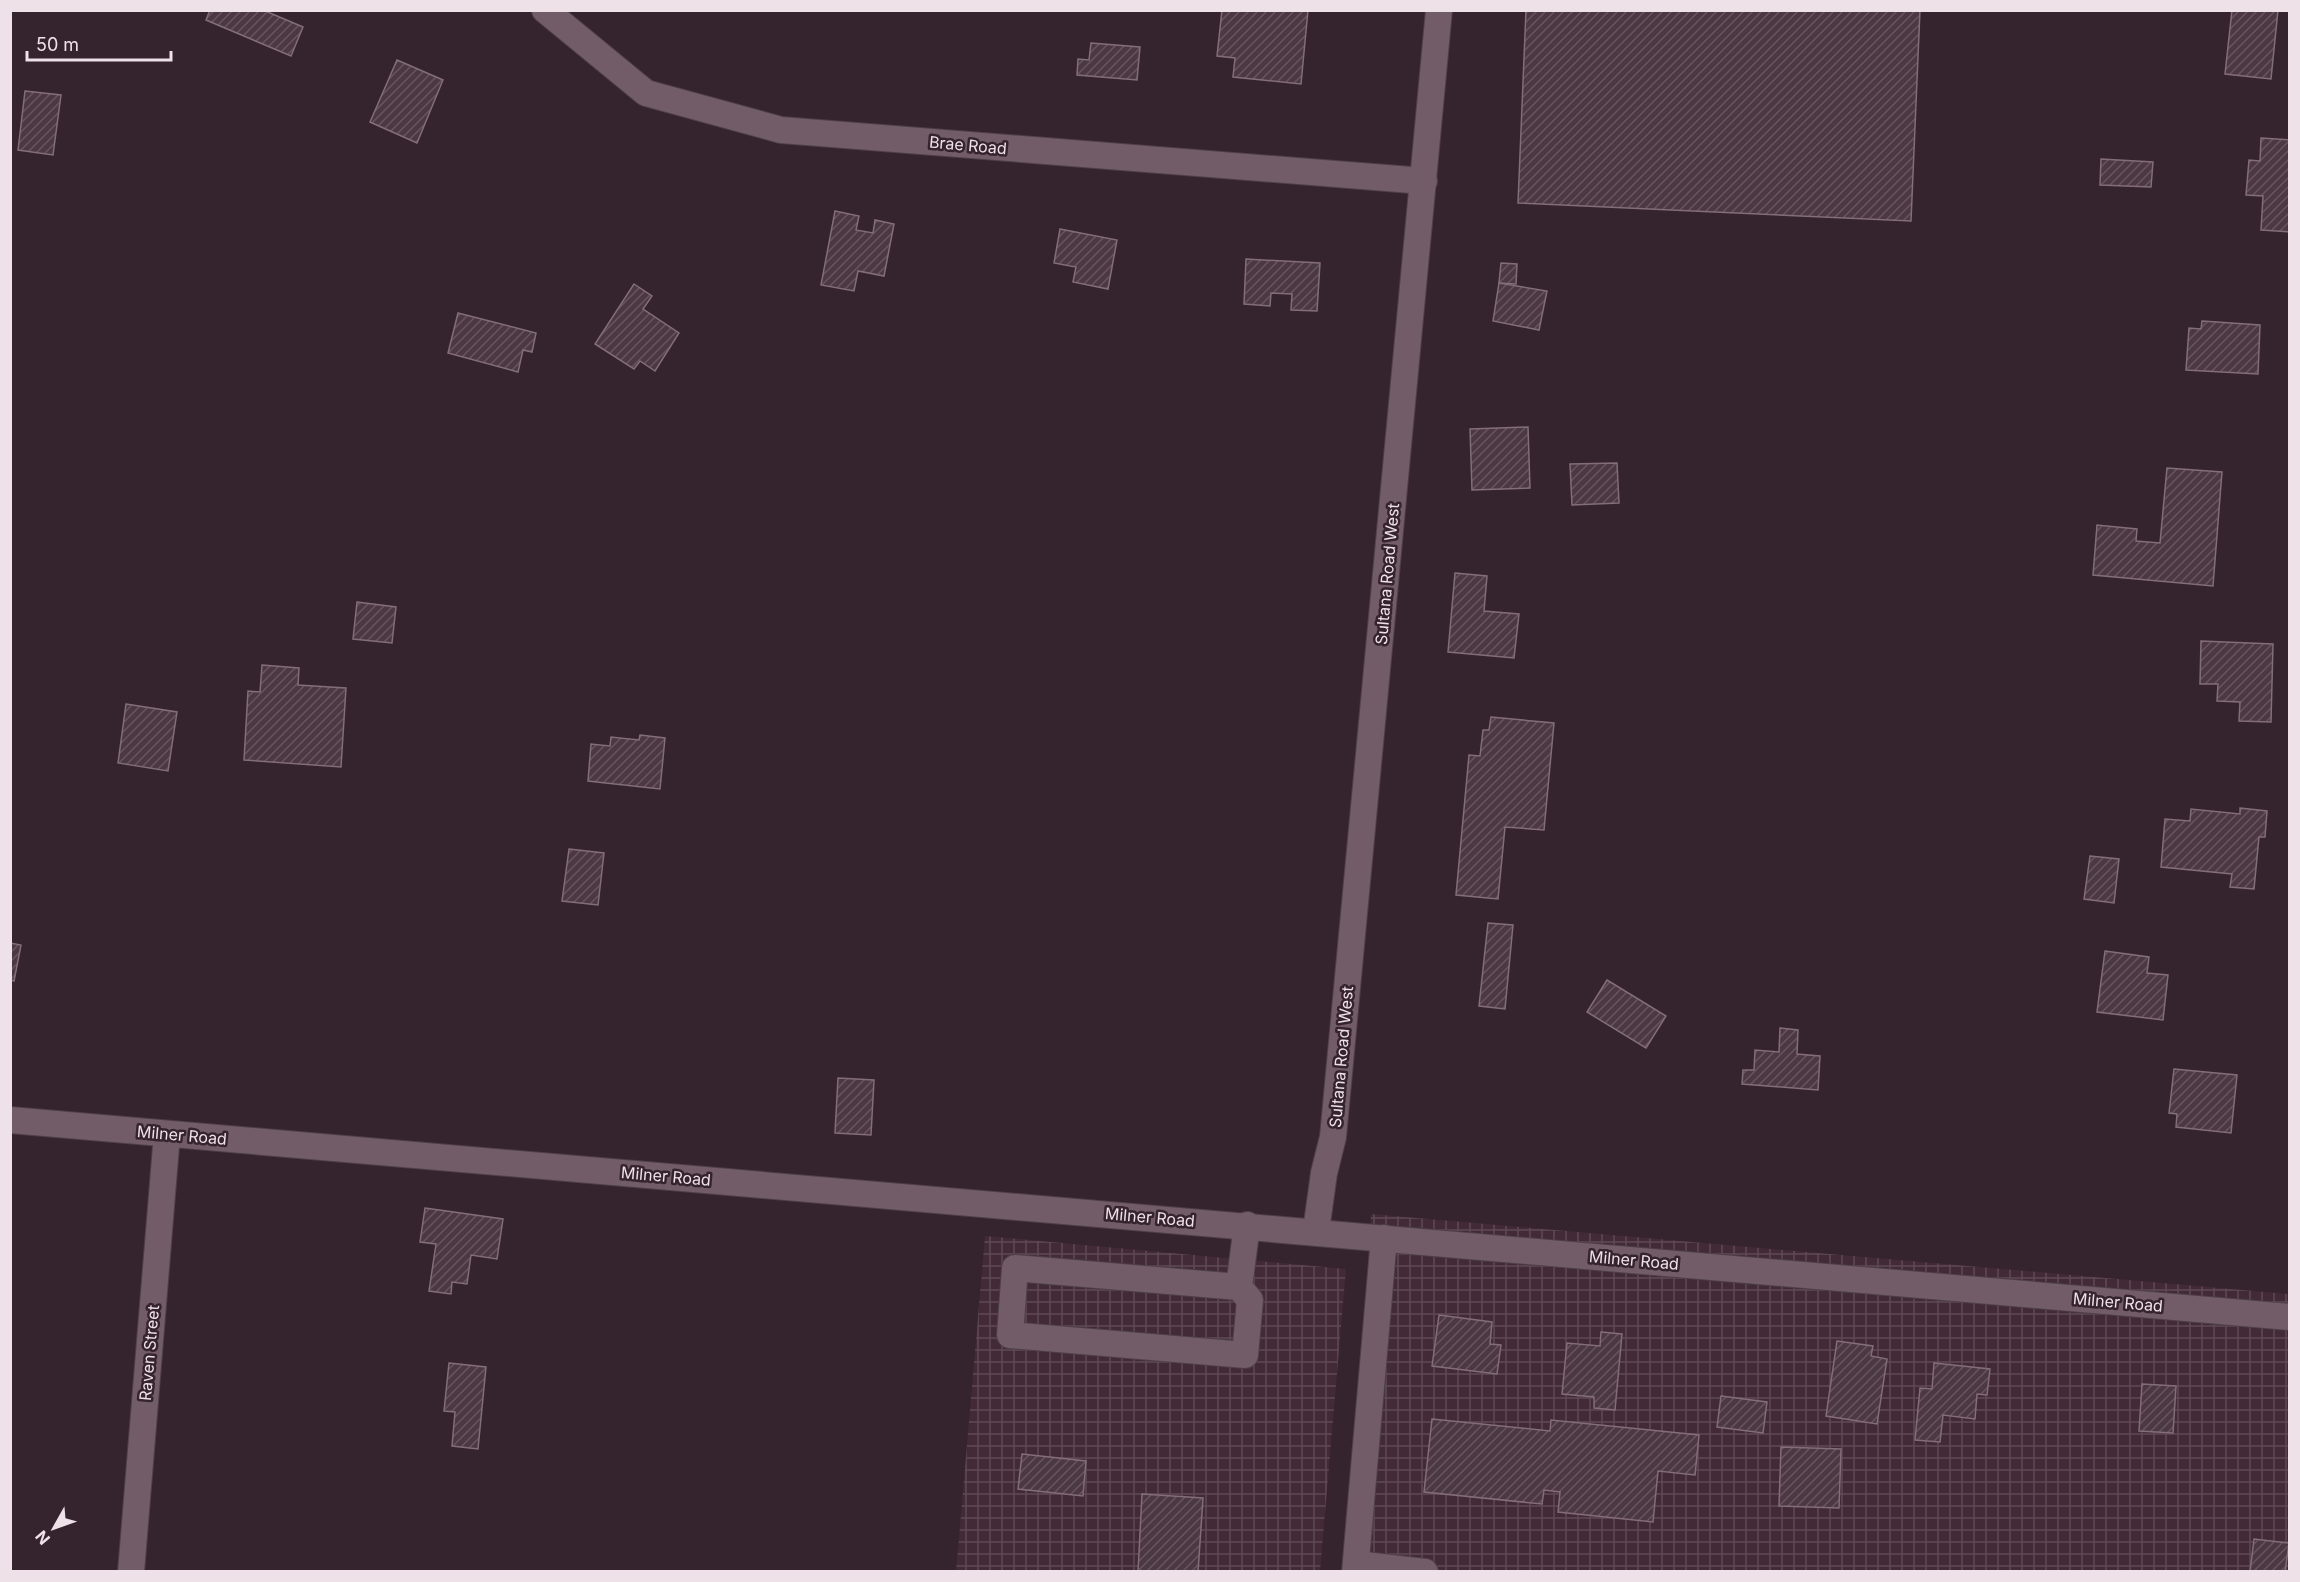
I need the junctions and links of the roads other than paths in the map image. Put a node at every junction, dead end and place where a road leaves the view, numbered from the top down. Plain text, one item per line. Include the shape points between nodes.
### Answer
1 (545, 10) edge
2 (1439, 10) edge
3 (1424, 181) junction
4 (10, 1120) edge
5 (167, 1134) junction
6 (1247, 1225) junction
7 (1326, 1232) junction
8 (1384, 1238) junction
9 (1239, 1287) junction
10 (2289, 1317) edge
11 (1356, 1568) edge
12 (131, 1572) edge
13 (1425, 1572) edge

1 - 3 street, Brae Road via 646,93 781,130
2 - 3 street, Sultana Road West
3 - 7 street, Sultana Road West via 1333,1137 1324,1173
4 - 5 street, Milner Road
5 - 6 street, Milner Road
5 - 12 street, Raven Street
6 - 7 street, Milner Road
6 - 9 street
7 - 8 street, Milner Road
8 - 10 street, Milner Road
8 - 11 street
9 - 9 street via 1015,1268 1010,1335 1245,1355 1250,1300
11 - 13 street

